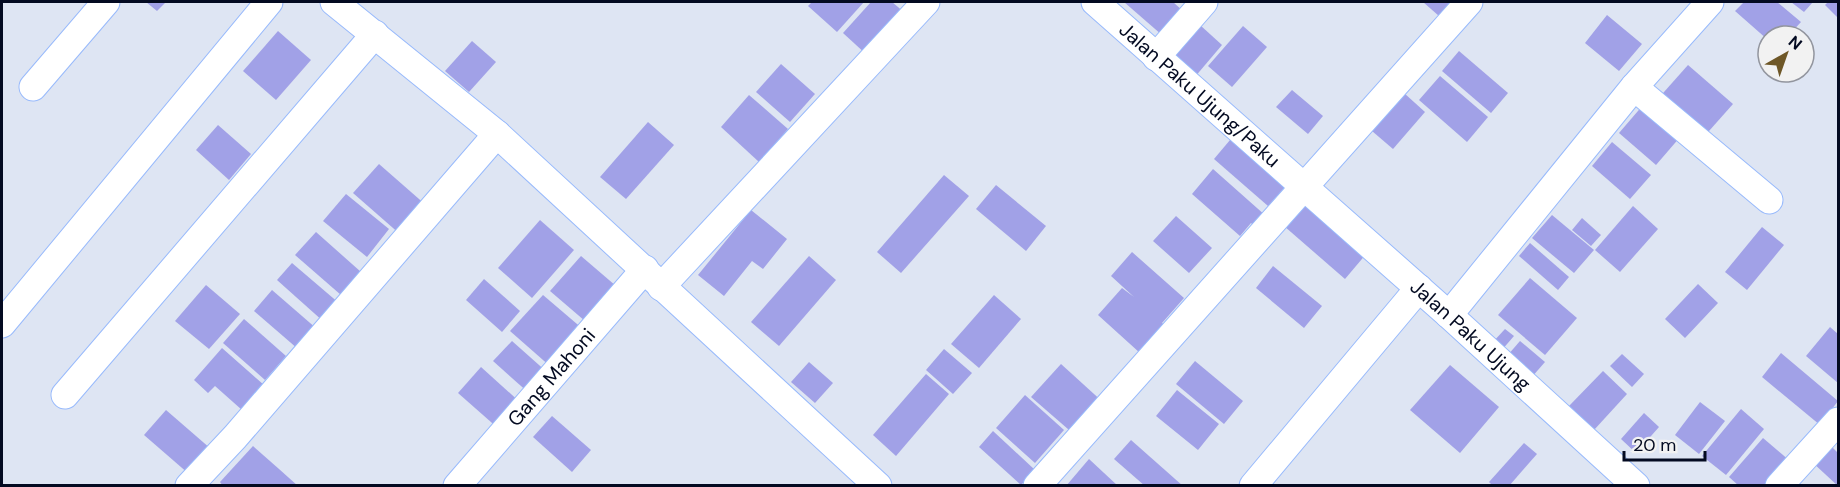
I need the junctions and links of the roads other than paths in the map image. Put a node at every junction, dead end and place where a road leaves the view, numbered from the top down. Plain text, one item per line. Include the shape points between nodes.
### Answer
1 (106, 2) edge
2 (269, 2) edge
3 (334, 2) edge
4 (926, 2) edge
5 (1095, 2) edge
6 (1204, 2) edge
7 (1469, 2) edge
8 (1710, 2) edge
9 (375, 34) junction
10 (1156, 57) junction
11 (33, 87) dead end
12 (1634, 87) junction
13 (497, 134) junction
14 (1304, 188) junction
15 (1769, 200) dead end
16 (653, 278) junction
17 (1419, 288) junction
18 (1449, 315) junction
19 (2, 324) edge
20 (65, 395) dead end
21 (1839, 421) edge
22 (189, 486) edge
23 (457, 486) edge
24 (878, 486) edge
25 (1037, 486) edge
26 (1253, 486) edge
27 (1636, 486) edge
28 (1779, 486) edge

1 - 11 street
2 - 19 street
3 - 9 street
4 - 16 street, Gang Mahoni
5 - 10 street, Jalan Paku Ujung/Paku
6 - 10 street
7 - 14 street
8 - 12 street
9 - 13 street
9 - 20 street
10 - 14 street, Jalan Paku Ujung/Paku
12 - 15 street
12 - 18 street
13 - 16 street
13 - 22 street
14 - 17 street, Jalan Paku Ujung
14 - 25 street
16 - 23 street, Gang Mahoni
16 - 24 street
17 - 18 street, Jalan Paku Ujung
17 - 26 street
18 - 27 street, Jalan Paku Ujung
21 - 28 street

